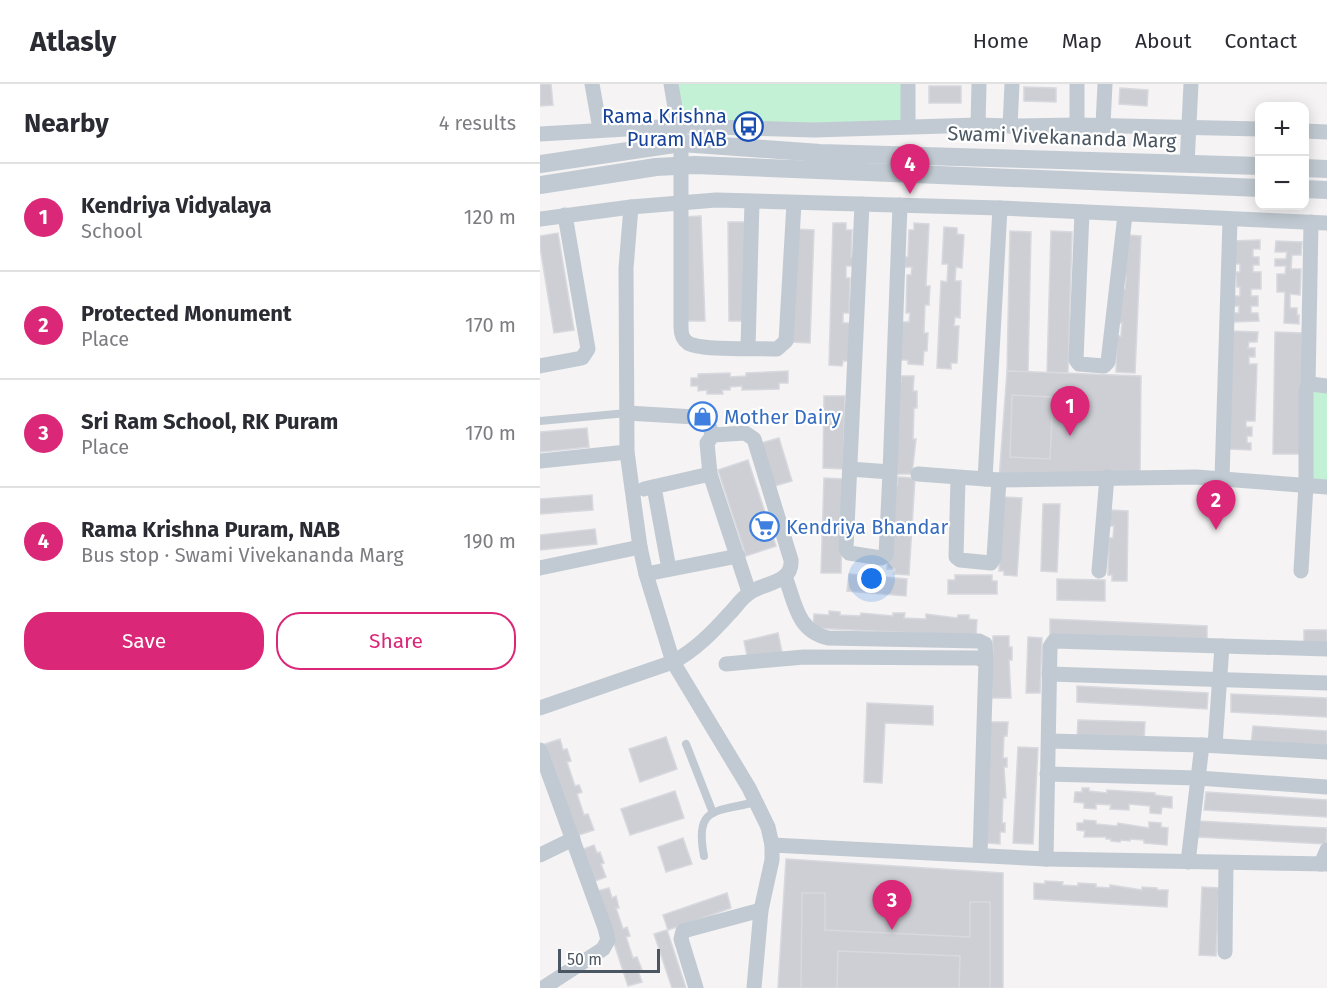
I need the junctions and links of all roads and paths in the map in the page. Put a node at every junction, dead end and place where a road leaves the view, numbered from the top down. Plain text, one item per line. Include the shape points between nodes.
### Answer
1 (592, 84) edge
2 (671, 84) edge
3 (908, 84) edge
4 (979, 84) edge
5 (1012, 84) edge
6 (1077, 84) edge
7 (1105, 84) edge
8 (1191, 84) edge
9 (978, 125) junction
10 (1077, 125) junction
11 (1103, 125) junction
12 (908, 126) junction
13 (1010, 126) junction
14 (1189, 128) junction
15 (600, 129) junction
16 (1255, 129) edge
17 (1309, 131) edge
18 (1327, 132) edge
19 (540, 134) edge
20 (680, 135) junction
21 (540, 164) edge
22 (1187, 164) junction
23 (682, 166) junction
24 (1255, 166) edge
25 (1309, 168) edge
26 (1327, 169) edge
27 (540, 185) edge
28 (1255, 188) edge
29 (1309, 189) edge
30 (1327, 190) edge
31 (752, 202) junction
32 (680, 203) junction
33 (794, 203) junction
34 (862, 204) junction
35 (900, 205) junction
36 (631, 207) junction
37 (1000, 208) junction
38 (1082, 212) junction
39 (1125, 214) junction
40 (565, 215) junction
41 (540, 219) edge
42 (1230, 220) junction
43 (1311, 222) junction
44 (1327, 223) edge
45 (748, 348) junction
46 (540, 366) edge
47 (1308, 386) junction
48 (1327, 386) edge
49 (627, 413) junction
50 (540, 421) edge
51 (713, 435) junction
52 (627, 452) junction
53 (540, 461) edge
54 (850, 469) junction
55 (891, 472) junction
56 (710, 474) junction
57 (918, 474) dead end
58 (1107, 477) junction
59 (958, 478) junction
60 (1222, 479) junction
61 (992, 480) junction
62 (1306, 485) junction
63 (654, 487) junction
64 (1327, 487) edge
65 (632, 492) junction
66 (640, 547) junction
67 (738, 556) junction
68 (540, 568) edge
69 (669, 569) junction
70 (1099, 571) dead end
71 (1301, 571) dead end
72 (646, 574) junction
73 (785, 576) junction
74 (749, 592) junction
75 (1222, 646) junction
76 (1327, 649) edge
77 (986, 661) junction
78 (673, 662) junction
79 (726, 664) dead end
80 (1049, 674) junction
81 (1221, 680) junction
82 (1327, 683) edge
83 (540, 708) edge
84 (1049, 741) junction
85 (686, 744) dead end
86 (1208, 745) junction
87 (540, 750) edge
88 (1327, 752) edge
89 (1047, 774) junction
90 (1198, 778) junction
91 (1327, 787) edge
92 (756, 802) junction
93 (713, 813) junction
94 (573, 840) junction
95 (772, 845) junction
96 (540, 854) edge
97 (980, 855) junction
98 (704, 856) dead end
99 (1325, 859) edge
100 (1046, 860) junction
101 (1188, 862) junction
102 (1226, 863) junction
103 (761, 910) junction
104 (1225, 952) dead end
105 (543, 988) edge
106 (696, 988) edge
107 (754, 988) edge

1 - 15 street
2 - 20 street
3 - 12 street
4 - 9 street
5 - 13 street
6 - 10 street
7 - 11 street
8 - 14 street
9 - 12 street
9 - 13 street
10 - 11 street
10 - 13 street
11 - 14 street
12 - 20 street
14 - 16 street
14 - 22 street
15 - 19 street
15 - 20 street
17 - 18 street
20 - 21 street, Swami Vivekananda Marg
20 - 22 street, Swami Vivekananda Marg via 820,153
20 - 23 street
22 - 24 street, Swami Vivekananda Marg
23 - 27 street
23 - 28 street
23 - 32 street
25 - 26 street
29 - 30 street
31 - 32 street
31 - 33 street
31 - 45 street
32 - 36 street
32 - 45 street via 683,338 692,345
33 - 34 street
33 - 45 street via 786,340 777,349
34 - 35 street
34 - 54 street
35 - 37 street
35 - 55 street
36 - 40 street
36 - 49 street via 626,268
37 - 38 street
37 - 61 street
38 - 39 street
38 - 39 street via 1076,360 1079,364 1104,366 1108,362
39 - 42 street
40 - 41 street
40 - 46 street via 588,349 582,358
42 - 43 street
42 - 60 street
43 - 44 street
43 - 47 street
47 - 48 street
47 - 62 street
49 - 50 lane
49 - 51 street via 695,417 708,424
49 - 52 street
51 - 56 street via 707,441
51 - 73 street via 745,433 754,439 791,560
52 - 53 street
52 - 65 street
54 - 55 street
54 - 55 street via 847,551 881,558 886,555
56 - 63 street
56 - 67 street
57 - 59 street
58 - 60 street
58 - 61 street
58 - 70 street
59 - 61 street
59 - 61 street via 956,557 991,563
60 - 62 street
62 - 64 street
62 - 71 street
63 - 65 street
63 - 69 street
65 - 66 street
66 - 68 street
66 - 72 street
67 - 69 street
67 - 74 street
69 - 72 street
72 - 78 street
73 - 74 street
73 - 77 street via 801,621 816,636 980,641 986,644
74 - 78 street via 694,649
75 - 76 street
75 - 80 street via 1057,640 1050,647
75 - 81 street
77 - 79 street via 804,657
77 - 97 street
78 - 83 street
78 - 92 street
80 - 81 street
80 - 84 street
81 - 82 street
81 - 86 street
84 - 86 street
84 - 89 street
85 - 93 lane
86 - 88 street
86 - 90 street
87 - 94 street
89 - 90 street
89 - 100 street
90 - 91 street
90 - 101 street
92 - 93 lane
92 - 95 street
93 - 98 lane via 700,828
94 - 96 street
94 - 105 street via 607,943
95 - 97 street
95 - 103 street
97 - 100 street
99 - 102 street
100 - 101 street
101 - 102 street
102 - 104 street
103 - 106 street via 683,931 681,939
103 - 107 street

